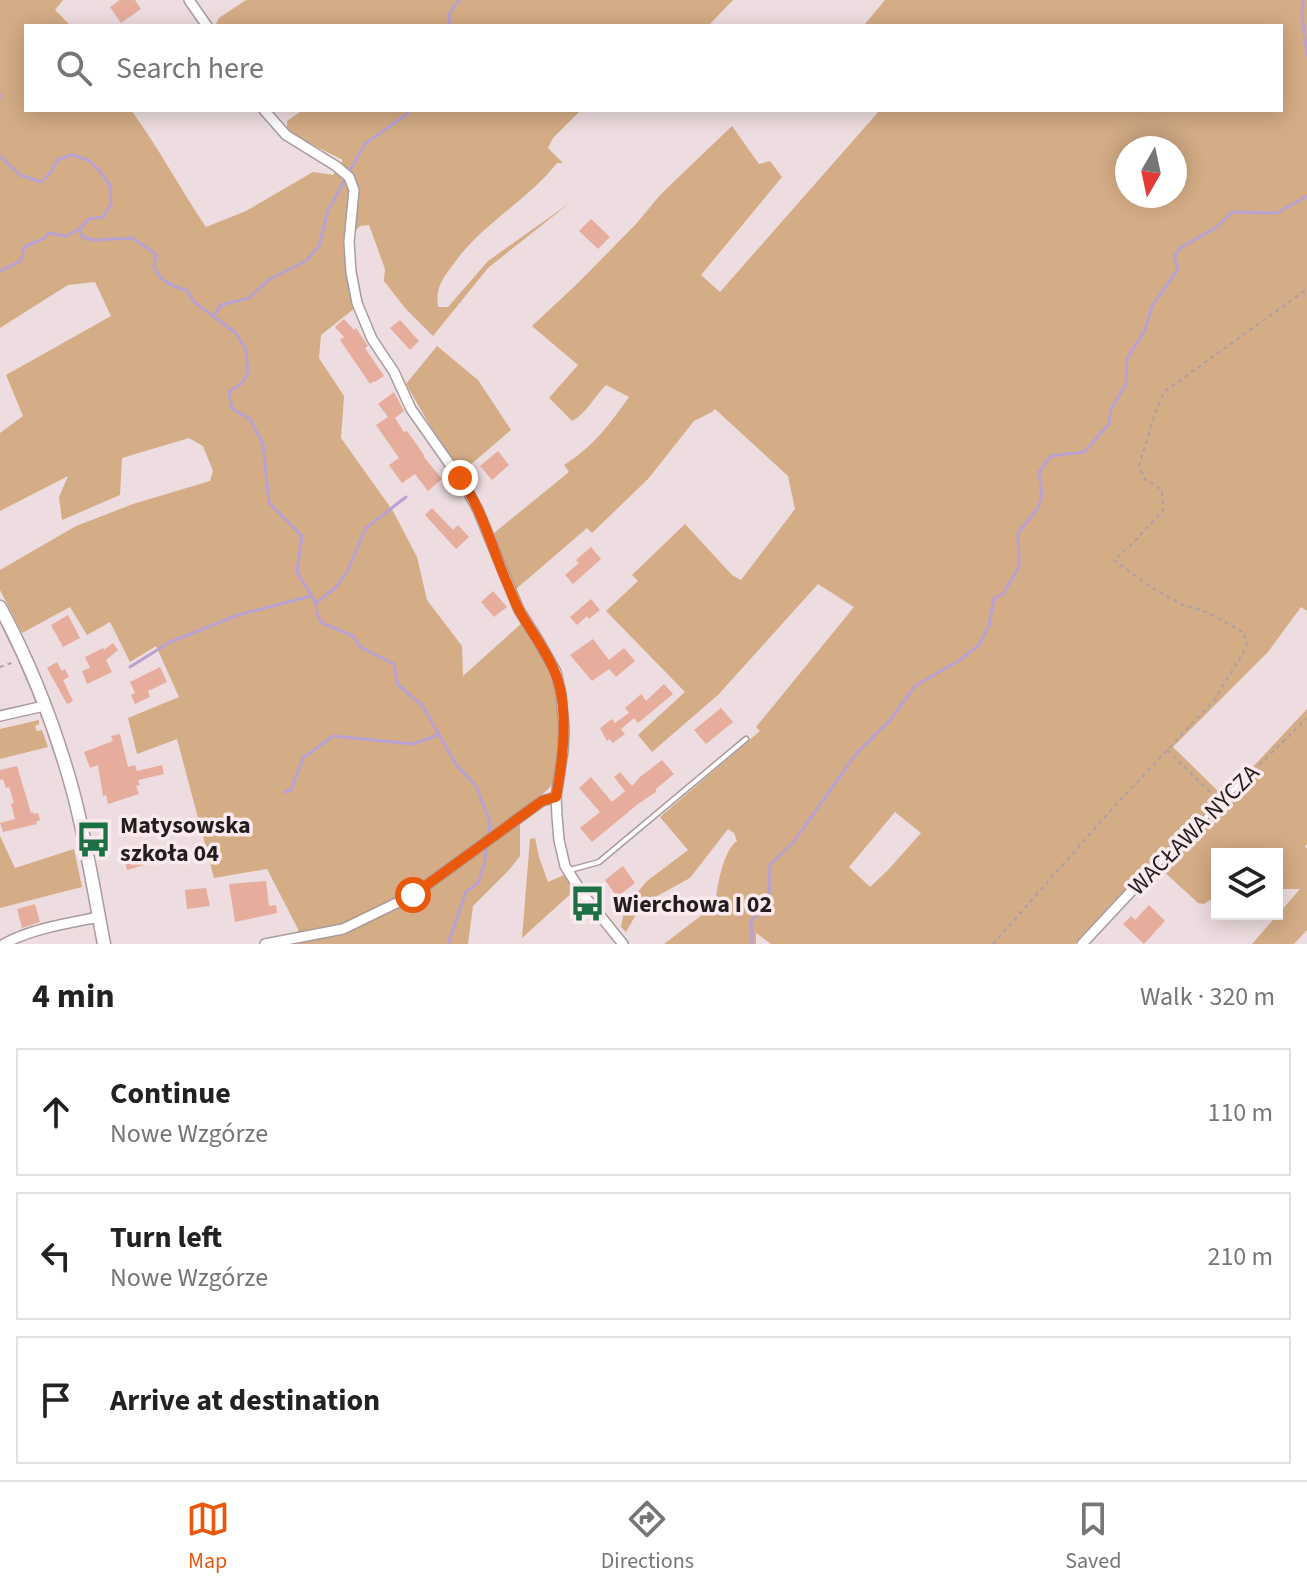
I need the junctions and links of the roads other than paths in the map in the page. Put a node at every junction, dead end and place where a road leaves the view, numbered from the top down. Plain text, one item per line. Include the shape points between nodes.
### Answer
1 (189, 0) edge
2 (206, 24) edge
3 (266, 112) edge
4 (0, 607) edge
5 (44, 706) junction
6 (0, 716) edge
7 (746, 739) dead end
8 (1241, 782) road end
9 (556, 797) junction
10 (568, 870) junction
11 (1138, 884) joint
12 (99, 917) junction
13 (4, 944) edge
14 (104, 944) edge
15 (265, 944) edge
16 (623, 944) edge
17 (1082, 944) edge

1 - 2 street
3 - 9 street via 286,135 349,177 354,190 351,272 372,339 478,510 519,610 556,672 564,729
4 - 5 street
5 - 6 street
5 - 12 street via 72,789
7 - 10 lane via 599,862
8 - 11 lane, WACŁAWA NYCZA
9 - 10 street via 559,840
9 - 15 street via 542,801 413,895 343,929
10 - 16 street
11 - 17 street, WACŁAWA NYCZA
12 - 13 street
12 - 14 street

